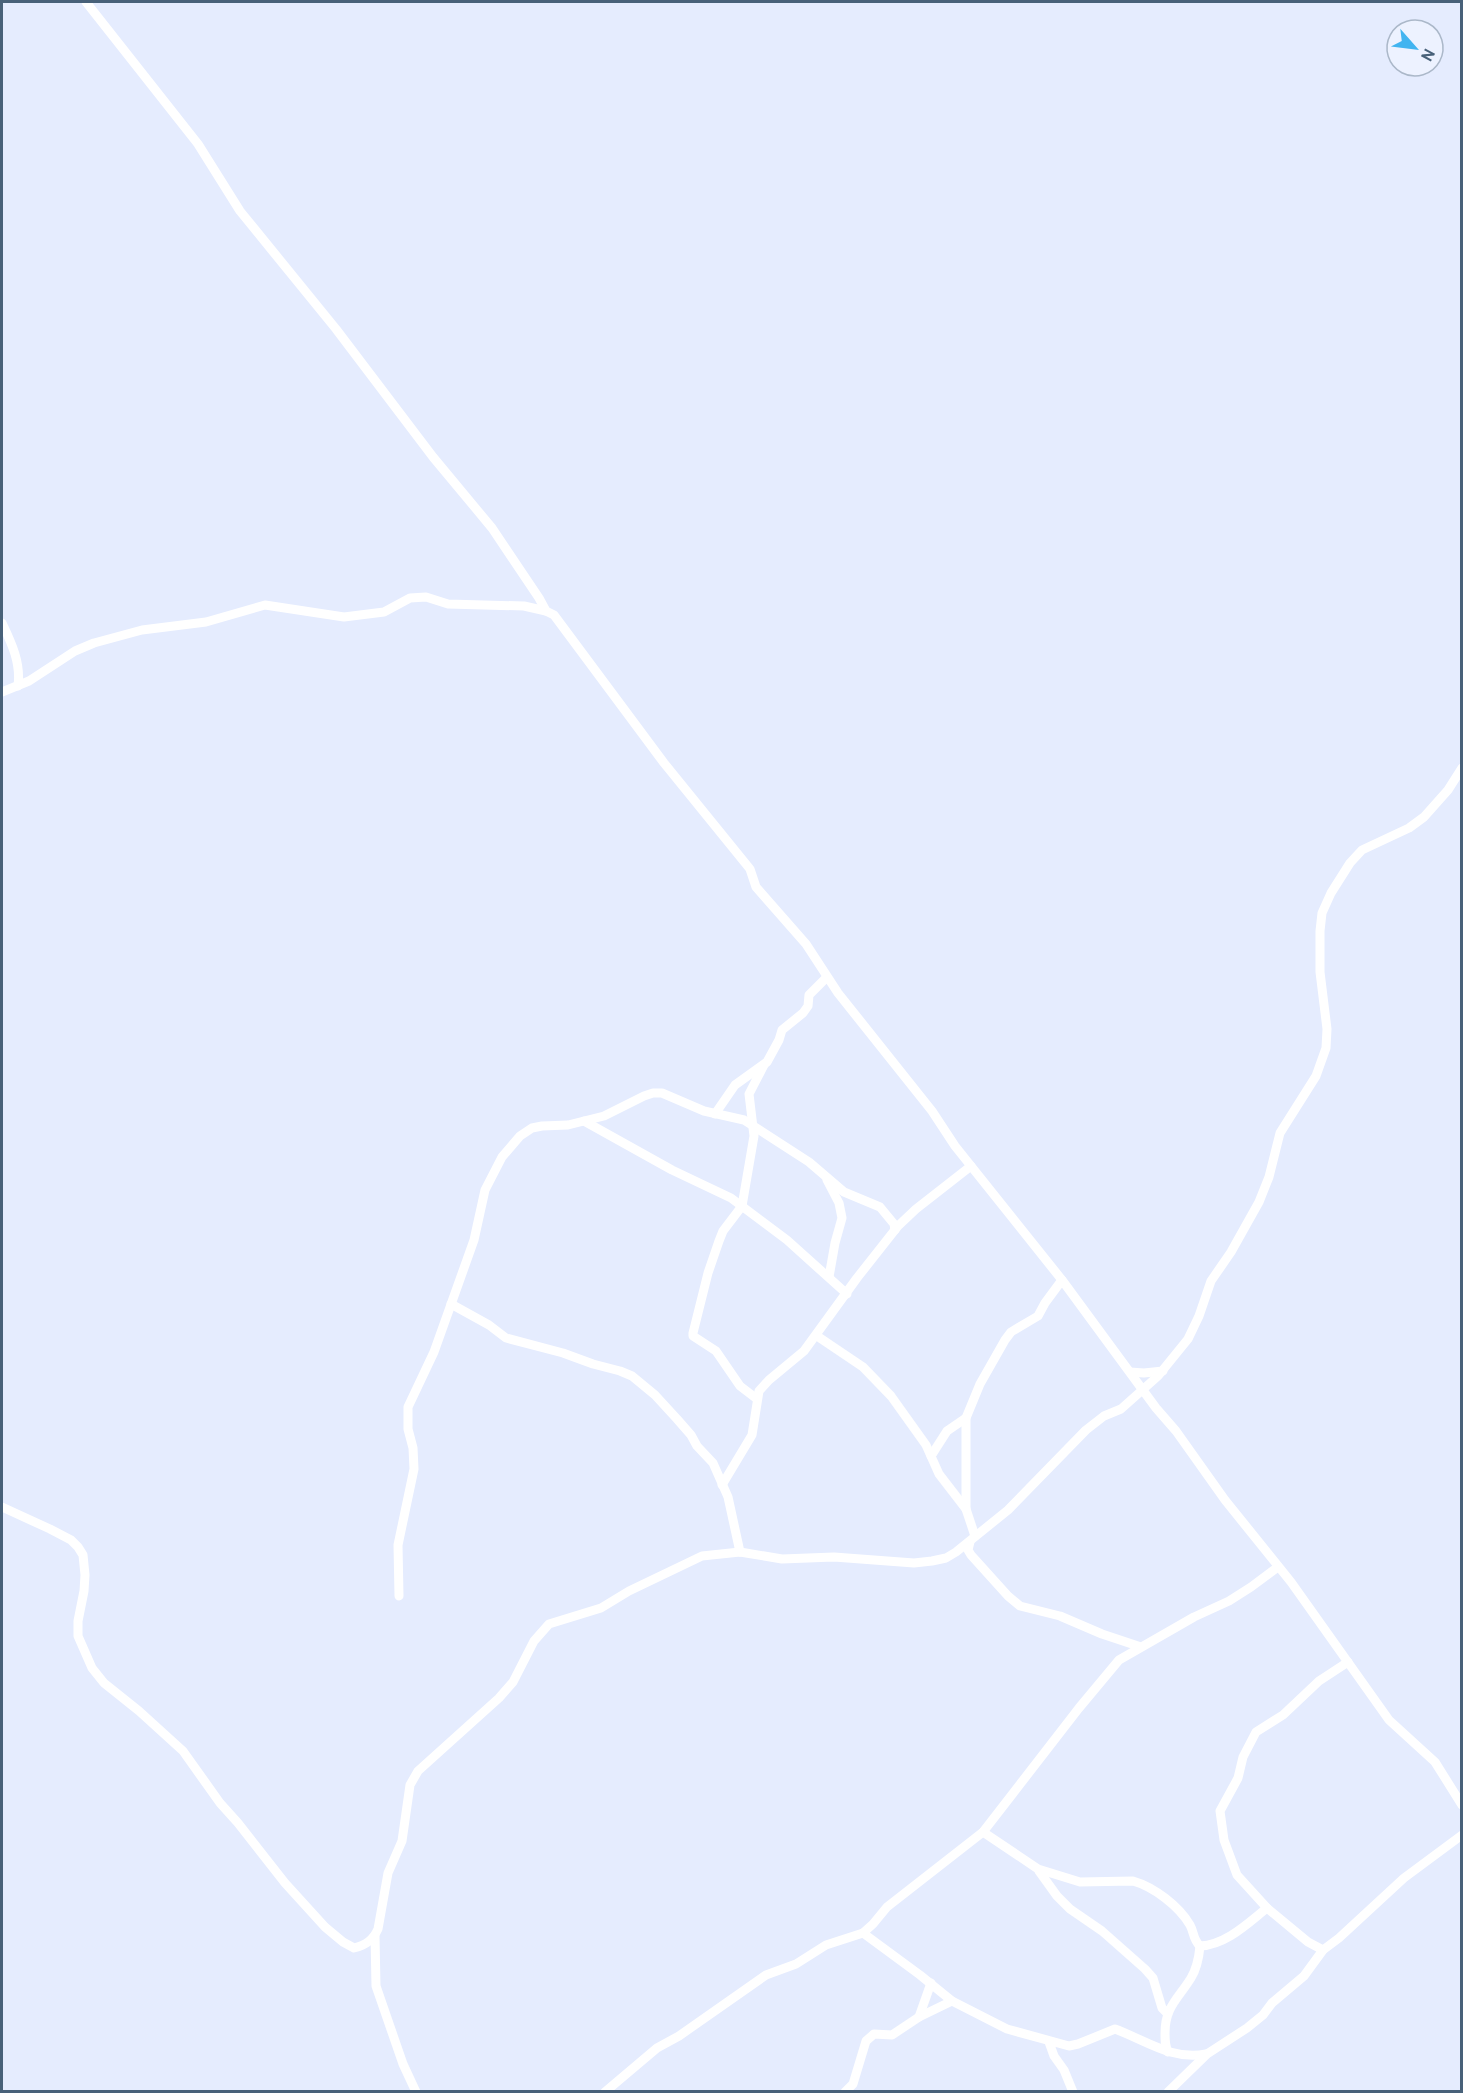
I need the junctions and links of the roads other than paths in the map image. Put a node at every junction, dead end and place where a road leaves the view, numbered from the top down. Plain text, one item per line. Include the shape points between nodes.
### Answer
1 (86, 2) edge
2 (539, 598) junction
3 (524, 606) junction
4 (546, 611) junction
5 (2, 623) edge
6 (18, 687) junction
7 (2, 692) edge
8 (1461, 768) edge
9 (827, 977) junction
10 (764, 1065) junction
11 (716, 1114) junction
12 (584, 1121) junction
13 (753, 1126) junction
14 (971, 1166) junction
15 (824, 1175) junction
16 (742, 1206) junction
17 (895, 1230) junction
18 (829, 1277) junction
19 (1062, 1280) junction
20 (847, 1294) junction
21 (451, 1304) junction
22 (816, 1336) junction
23 (1163, 1371) junction
24 (1130, 1372) junction
25 (1144, 1389) junction
26 (757, 1399) junction
27 (966, 1418) junction
28 (931, 1456) junction
29 (722, 1485) junction
30 (2, 1507) edge
31 (966, 1509) junction
32 (972, 1539) junction
33 (740, 1552) junction
34 (1278, 1567) junction
35 (399, 1596) dead end
36 (1141, 1647) junction
37 (1348, 1662) junction
38 (1461, 1805) edge
39 (983, 1832) junction
40 (1461, 1835) edge
41 (1038, 1869) junction
42 (1267, 1908) junction
43 (863, 1933) junction
44 (375, 1936) junction
45 (1200, 1946) junction
46 (1323, 1950) junction
47 (931, 1983) junction
48 (952, 2001) junction
49 (1167, 2013) junction
50 (919, 2017) junction
51 (1049, 2042) junction
52 (1168, 2052) junction
53 (1207, 2054) junction
54 (416, 2091) edge
55 (609, 2091) edge
56 (845, 2091) edge
57 (1073, 2091) edge
58 (1168, 2091) edge

1 - 2 street via 198,144 240,211 492,528
2 - 3 street
2 - 4 street
3 - 4 street
3 - 6 street via 448,604 426,597 410,598 384,612 344,617 265,604 206,622 142,630 94,643
4 - 9 street via 554,615 664,763 750,868 756,887 806,944
5 - 6 street via 18,663
6 - 7 street
8 - 23 street via 1424,818 1362,850 1331,892 1320,931 1326,1048 1316,1076 1280,1133 1269,1177 1255,1210 1211,1281 1188,1338
9 - 10 street via 809,995 803,1013 782,1030
9 - 14 street
10 - 11 street via 735,1085
10 - 13 street via 749,1094
11 - 12 street via 653,1093
11 - 13 street
12 - 16 street
12 - 21 street via 531,1128 502,1157 485,1190 474,1240
13 - 15 street
13 - 16 street
14 - 17 street
14 - 19 street
15 - 17 street via 844,1192 880,1207
15 - 18 street via 839,1203 842,1218
16 - 18 street
16 - 26 street via 719,1241 693,1336 716,1351 740,1386
17 - 20 street
18 - 20 street
19 - 24 street
19 - 27 street via 1038,1316 1005,1340
20 - 22 street
21 - 29 street via 506,1338 632,1376 691,1435 713,1463
21 - 35 street via 408,1407 414,1469 398,1545
22 - 26 street via 804,1352 769,1380
22 - 28 street via 872,1376 891,1396
23 - 24 street
23 - 25 street
24 - 25 street
25 - 32 street via 1121,1409 1086,1430 1008,1510
25 - 34 street
26 - 29 street via 752,1435
27 - 28 street via 947,1431
27 - 31 street
28 - 31 street via 939,1474
29 - 33 street
30 - 44 street via 68,1538 81,1550 85,1583 78,1636 92,1668 104,1683 183,1751 220,1803 325,1927 354,1948 364,1946
31 - 32 street
32 - 33 street via 946,1558 932,1562 834,1557 782,1559
32 - 36 street via 968,1550 971,1555 1020,1606 1075,1621
33 - 44 street via 690,1560 601,1608 554,1621 543,1630 513,1682 412,1780 402,1841 388,1873
34 - 36 street via 1229,1601
34 - 37 street
36 - 39 street via 1112,1666
37 - 38 street via 1393,1725 1435,1762
37 - 42 street via 1256,1732 1238,1778 1221,1807 1221,1827 1233,1867
39 - 41 street
39 - 43 street via 887,1907
40 - 46 street via 1404,1878
41 - 45 street via 1080,1882 1142,1883 1186,1917
41 - 49 street via 1070,1909 1145,1969 1153,1978
42 - 45 street via 1231,1935 1212,1945
42 - 46 street
43 - 47 street
43 - 55 street via 826,1945 796,1964 766,1975 657,2048
44 - 54 street via 376,1986
45 - 49 street via 1194,1972
46 - 53 street via 1300,1980 1263,2015
47 - 48 street
47 - 50 street
48 - 50 street
48 - 51 street via 1007,2029
49 - 52 street via 1164,2023
50 - 56 street via 892,2035 869,2037 853,2084
51 - 52 street via 1073,2046 1115,2029
51 - 57 street
52 - 53 street via 1186,2056
53 - 58 street

